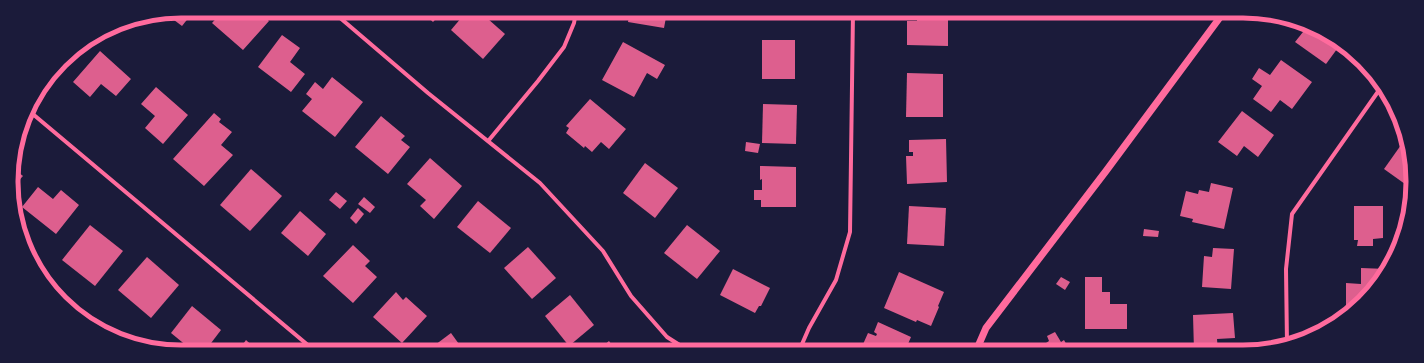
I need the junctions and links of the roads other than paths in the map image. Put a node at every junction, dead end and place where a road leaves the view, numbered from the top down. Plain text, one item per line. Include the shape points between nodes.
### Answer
1 (340, 18) edge
2 (575, 18) edge
3 (853, 18) edge
4 (1220, 18) edge
5 (1378, 91) edge
6 (33, 114) edge
7 (489, 140) junction
8 (1287, 338) edge
9 (309, 345) edge
10 (681, 345) edge
11 (801, 345) edge
12 (979, 345) edge

1 - 7 street via 428,93
2 - 7 street via 564,48
3 - 11 street via 850,232 836,280
4 - 12 street via 986,328
5 - 8 street via 1292,214 1286,269
6 - 9 street
7 - 10 street via 540,183 603,252 631,296 667,337

